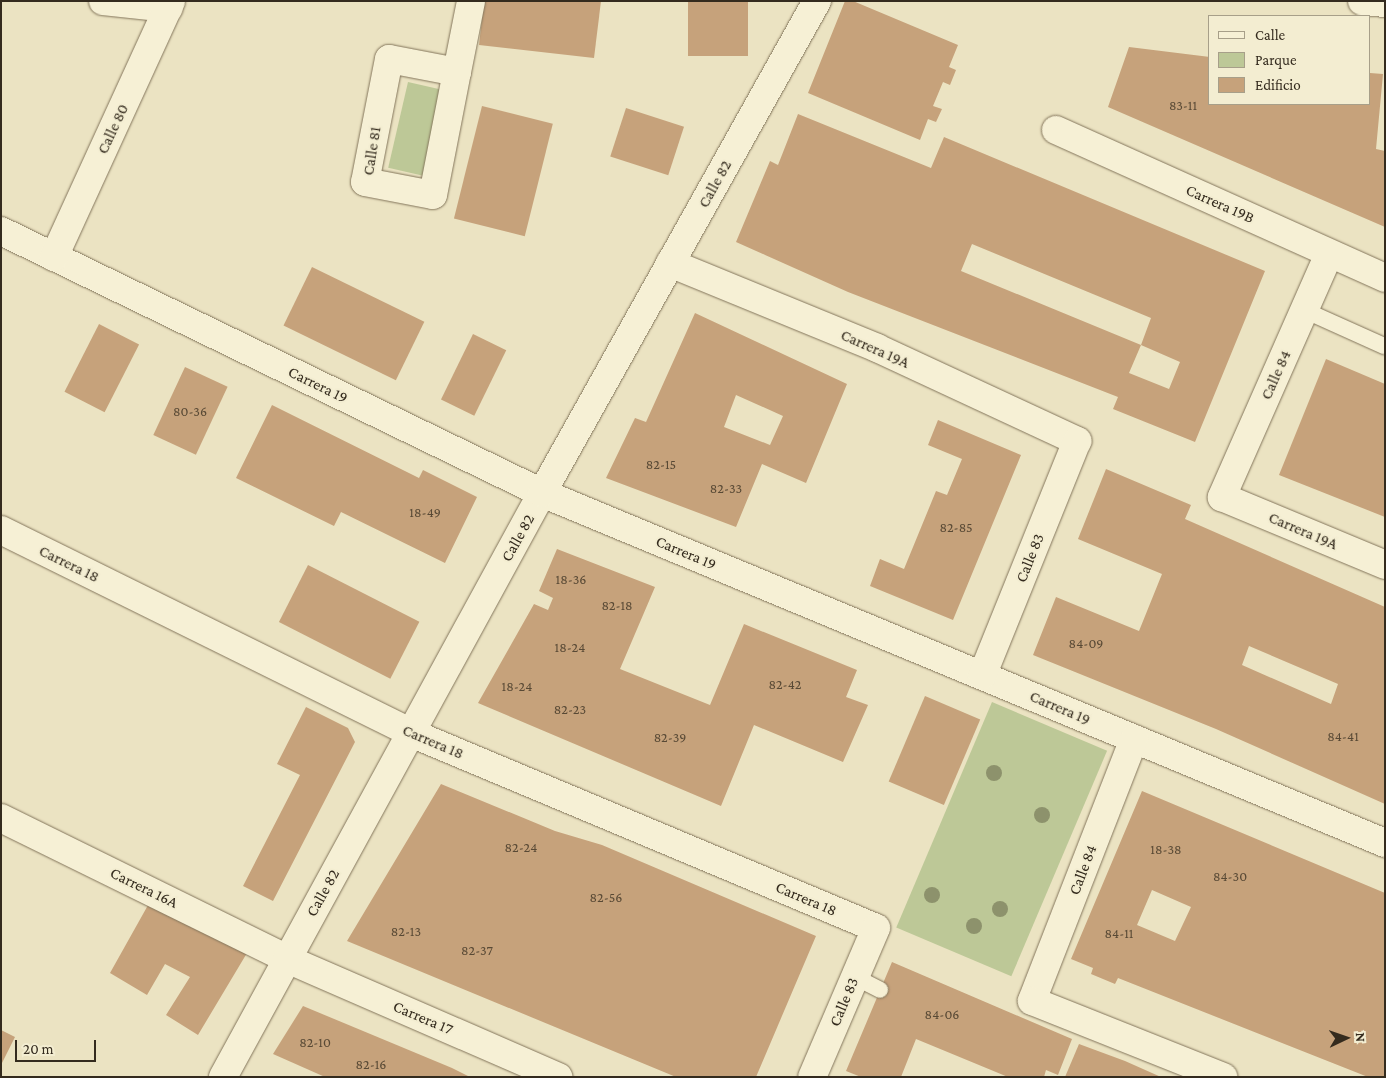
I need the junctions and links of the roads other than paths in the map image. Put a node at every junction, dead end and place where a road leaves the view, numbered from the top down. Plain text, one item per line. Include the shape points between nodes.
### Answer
1 (104, 1) edge
2 (471, 1) edge
3 (817, 1) edge
4 (1362, 1) edge
5 (170, 4) edge
6 (1385, 4) edge
7 (457, 72) junction
8 (1056, 130) dead end
9 (1, 231) edge
10 (1329, 254) junction
11 (54, 257) junction
12 (670, 263) junction
13 (1385, 278) edge
14 (1304, 310) junction
15 (1384, 346) edge
16 (1077, 441) joint
17 (542, 493) junction
18 (1222, 497) joint
19 (1, 530) edge
20 (1385, 565) edge
21 (982, 676) junction
22 (411, 733) junction
23 (1134, 739) junction
24 (1, 818) edge
25 (1385, 843) edge
26 (876, 928) joint
27 (287, 960) junction
28 (855, 978) junction
29 (880, 990) dead end
30 (223, 1077) edge
31 (558, 1077) edge
32 (812, 1077) edge
33 (1223, 1077) edge

1 - 5 street
2 - 7 street, Calle 81
3 - 12 street, Calle 82
4 - 6 street
5 - 11 street, Calle 80
7 - 7 street, Calle 81 via 433,195 365,182 389,59
8 - 10 street, Carrera 19B
9 - 11 street, Carrera 19
10 - 13 street, Carrera 19B
10 - 14 street, Calle 84
11 - 17 street, Carrera 19
12 - 16 street, Carrera 19A via 877,348
12 - 17 street, Calle 82
14 - 15 lane
14 - 18 street, Calle 84
16 - 21 street, Calle 83
17 - 21 street, Carrera 19
17 - 22 street, Calle 82
18 - 20 street, Carrera 19A
19 - 22 street, Carrera 18
21 - 23 street, Carrera 19
22 - 26 street, Carrera 18
22 - 27 street, Calle 82
23 - 25 street, Carrera 19
23 - 33 street, Calle 84 via 1032,1001
24 - 27 street, Carrera 16A
26 - 28 street, Calle 83
27 - 30 street, Calle 82
27 - 31 street, Carrera 17
28 - 29 lane
28 - 32 street, Calle 83

